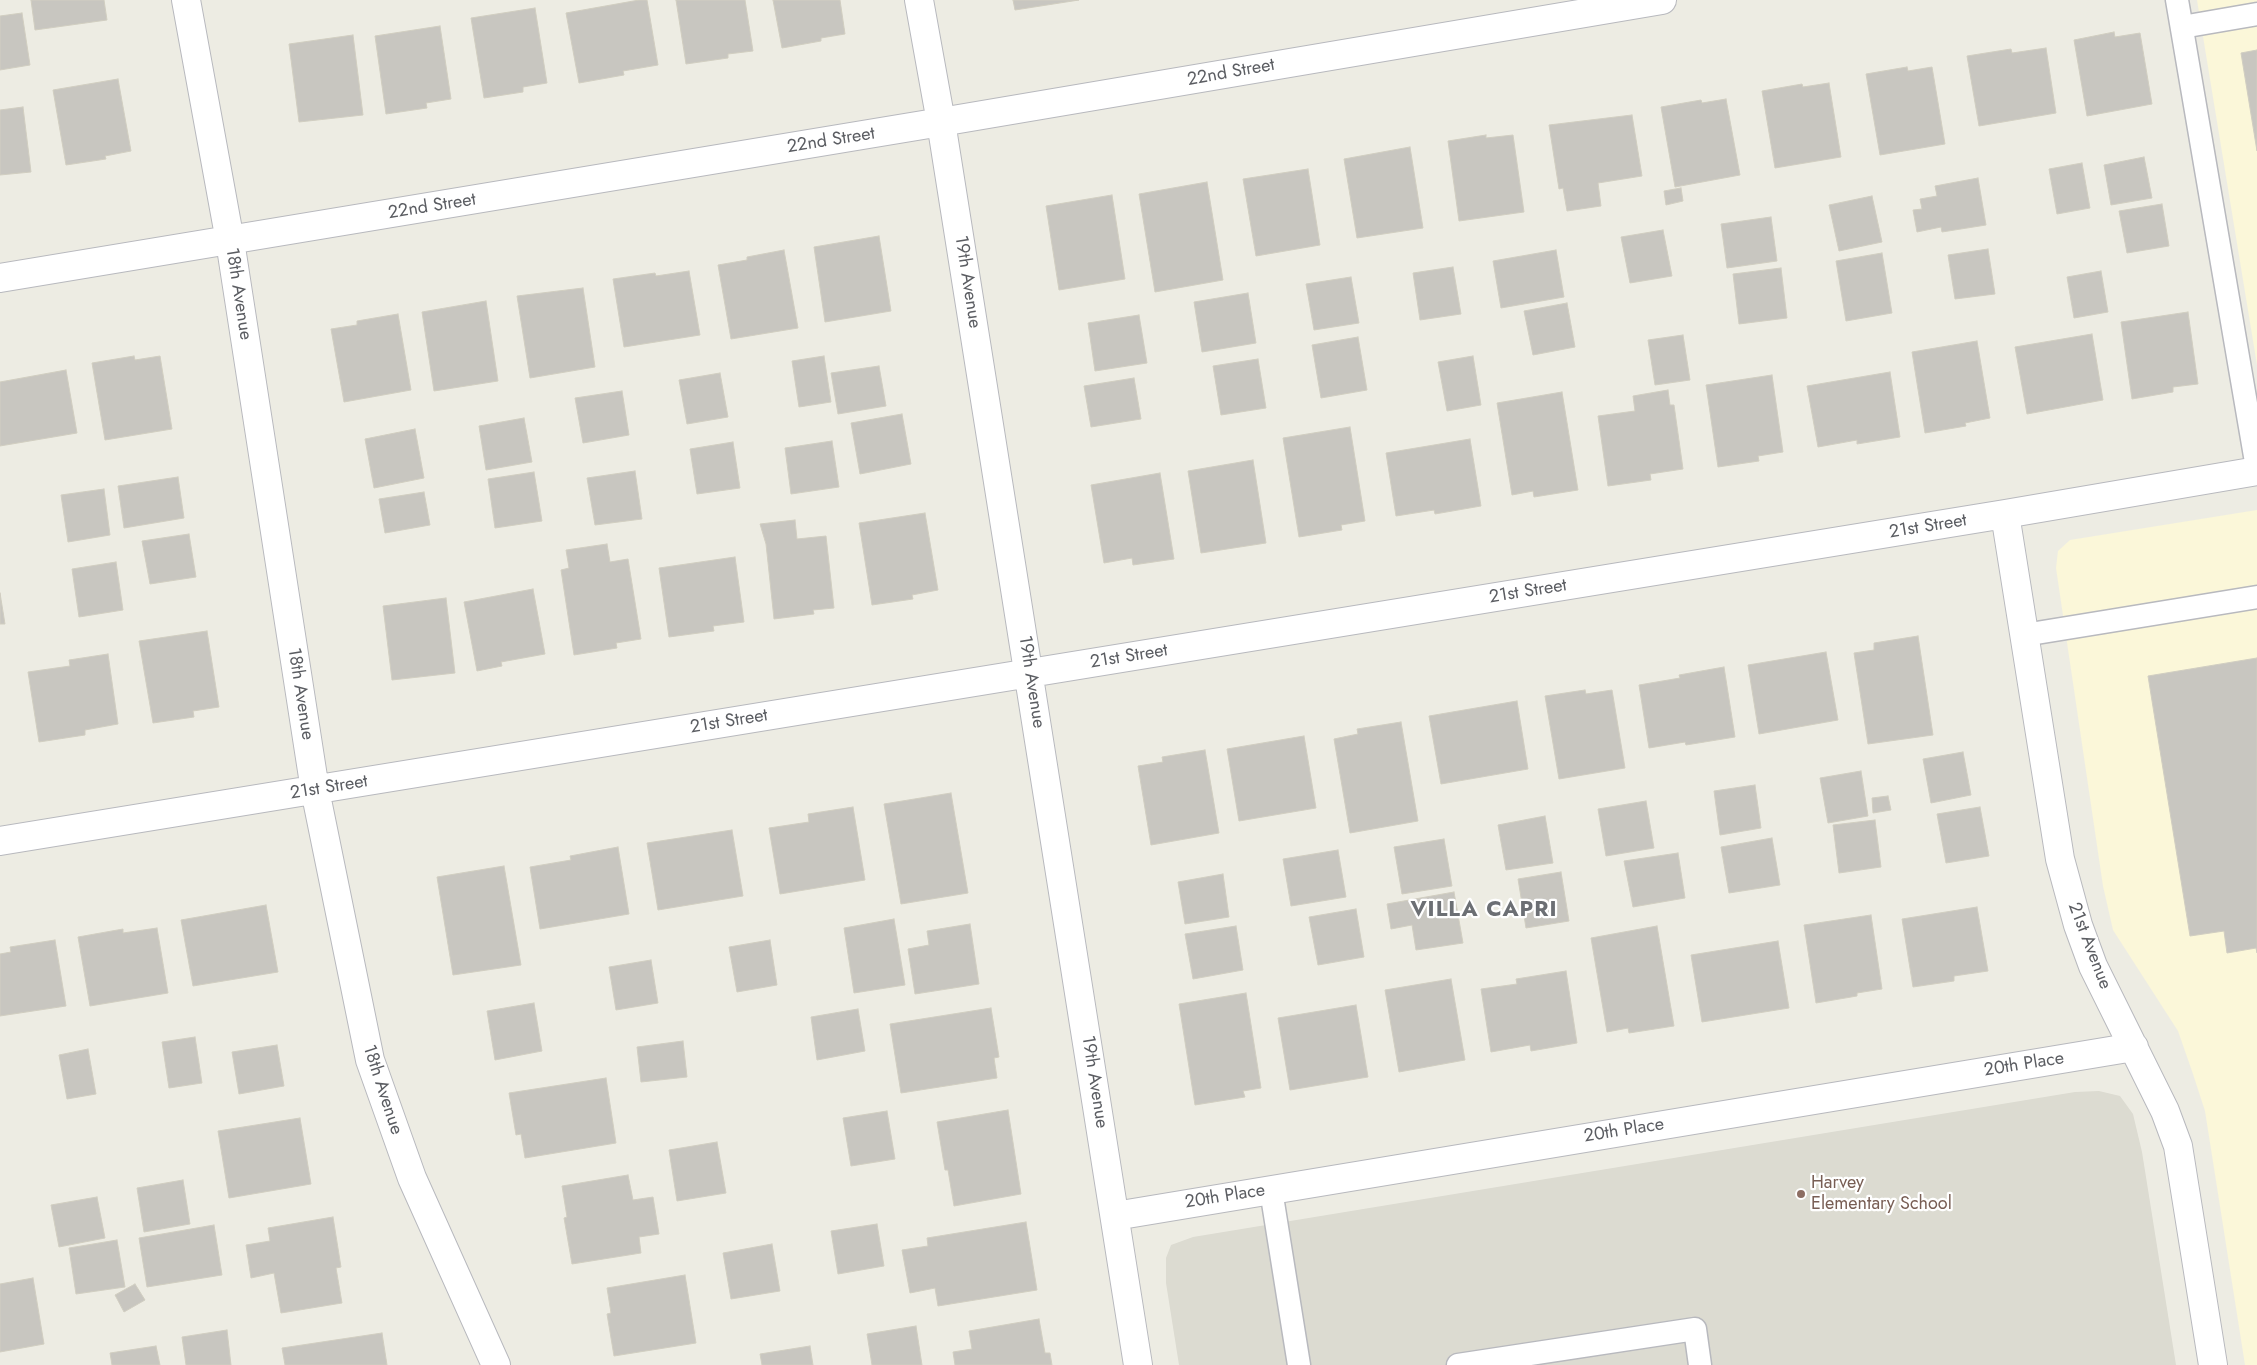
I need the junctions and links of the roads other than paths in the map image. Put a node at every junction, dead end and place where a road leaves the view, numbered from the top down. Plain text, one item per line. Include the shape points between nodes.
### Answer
1 (186, 0) edge
2 (919, 0) edge
3 (1662, 0) edge
4 (2177, 0) edge
5 (2257, 14) edge
6 (2182, 27) junction
7 (941, 122) junction
8 (230, 241) junction
9 (0, 278) edge
10 (2249, 376) edge
11 (2257, 469) edge
12 (2005, 514) junction
13 (2257, 597) edge
14 (2024, 635) junction
15 (1029, 673) junction
16 (315, 790) junction
17 (0, 841) edge
18 (2134, 1047) junction
19 (1270, 1190) junction
20 (1115, 1216) junction
21 (496, 1365) edge
22 (1138, 1365) edge
23 (1299, 1365) edge
24 (1458, 1365) edge
25 (1700, 1365) edge
26 (2213, 1365) edge

1 - 8 street, 18th Avenue
2 - 7 street, 19th Avenue
3 - 7 street, 22nd Street
4 - 6 lane
5 - 6 lane
6 - 10 lane
7 - 8 street, 22nd Street
7 - 15 street, 19th Avenue
8 - 9 street, 22nd Street
8 - 16 street, 18th Avenue
10 - 11 lane
11 - 12 street, 21st Street
12 - 14 street, 21st Avenue
12 - 15 street, 21st Street
13 - 14 lane
14 - 18 street, 21st Avenue via 2060,859 2093,966
15 - 16 street, 21st Street
15 - 20 street, 19th Avenue
16 - 17 street, 21st Street
16 - 21 street, 18th Avenue via 370,1060 412,1178
18 - 19 street, 20th Place
18 - 26 street, 21st Avenue via 2178,1146
19 - 20 street, 20th Place
19 - 23 lane
20 - 22 street, 19th Avenue
24 - 25 lane via 1695,1329

